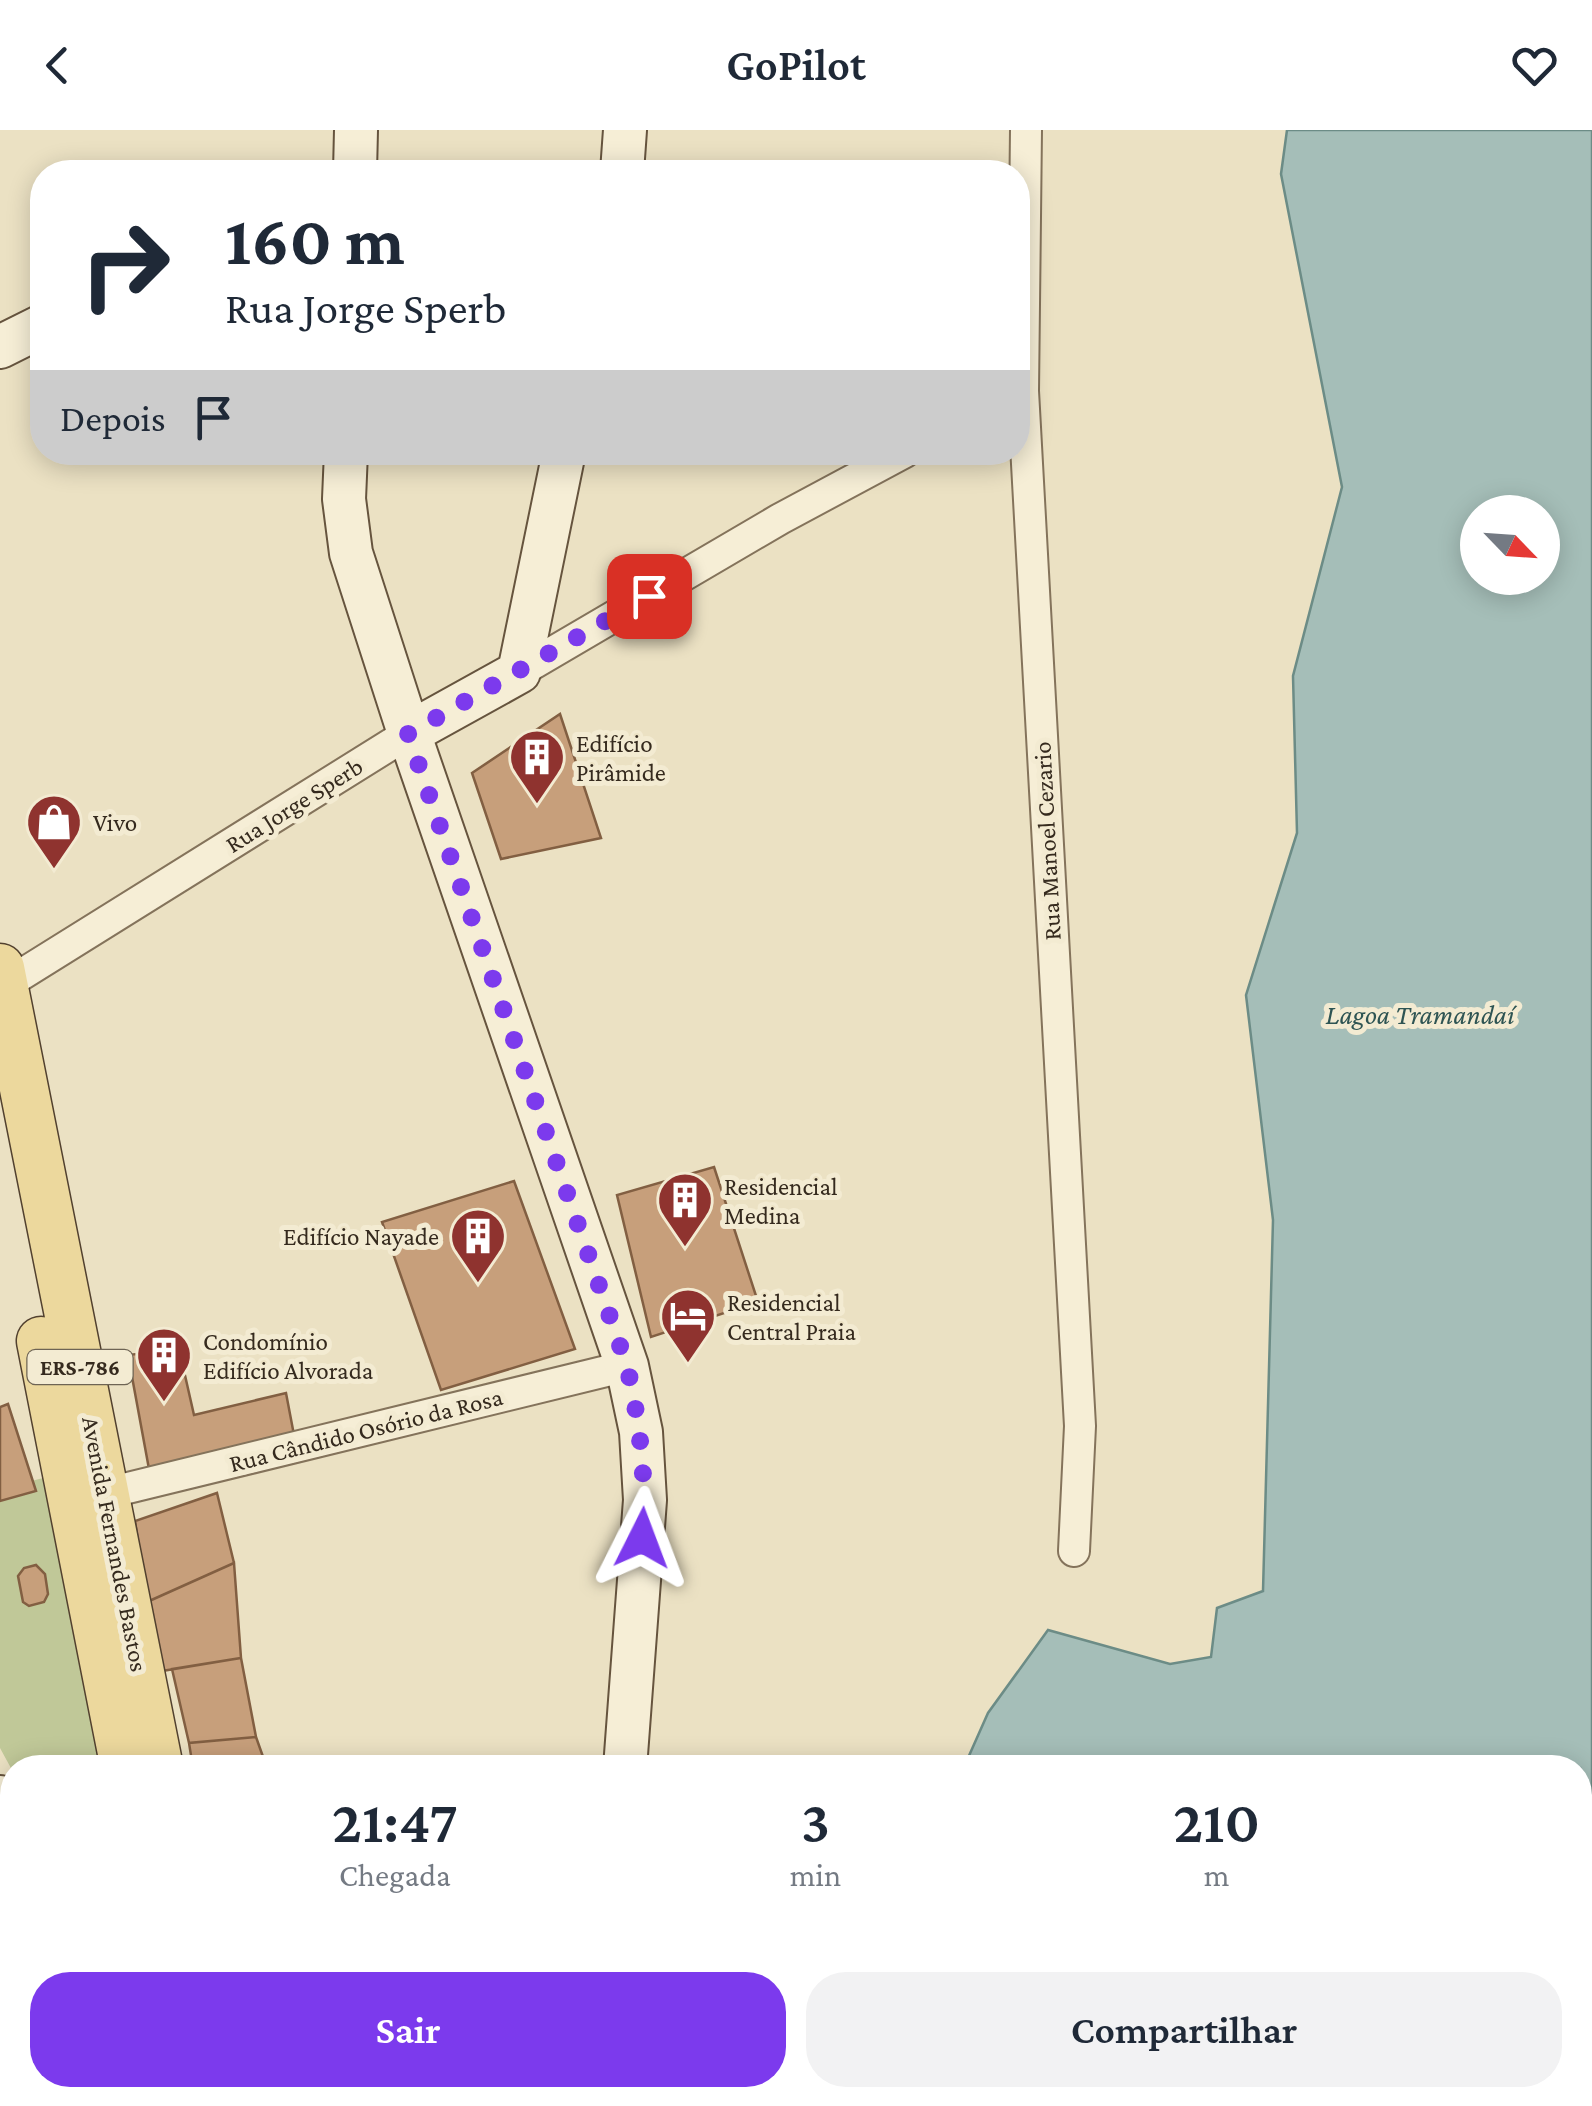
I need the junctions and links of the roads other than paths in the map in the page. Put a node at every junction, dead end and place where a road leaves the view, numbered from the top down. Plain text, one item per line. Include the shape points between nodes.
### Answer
1 (356, 130) edge
2 (625, 130) edge
3 (1026, 130) edge
4 (355, 160) edge
5 (623, 160) edge
6 (1025, 160) edge
7 (30, 332) edge
8 (0, 347) edge
9 (345, 465) edge
10 (561, 465) edge
11 (882, 465) edge
12 (1024, 465) edge
13 (519, 672) junction
14 (408, 734) junction
15 (1, 980) edge
16 (0, 1131) edge
17 (627, 1366) junction
18 (89, 1498) junction
19 (1074, 1551) dead end
20 (122, 1753) edge
21 (156, 1755) edge
22 (626, 1755) edge

1 - 4 street
2 - 5 street
3 - 6 street, Rua Manoel Cezario
7 - 8 street
9 - 14 street via 351,553
10 - 13 street
11 - 13 street, Rua Jorge Sperb
12 - 19 street, Rua Manoel Cezario via 1080,1426
13 - 14 street, Rua Jorge Sperb
14 - 15 street, Rua Jorge Sperb
14 - 17 street
15 - 18 main road, Avenida Fernandes Bastos / ERS-786
16 - 18 main road, Avenida Fernandes Bastos / ERS-786
17 - 18 street, Rua Cândido Osório da Rosa
17 - 22 street via 642,1432 645,1500
18 - 20 main road, Avenida Fernandes Bastos / ERS-786
18 - 21 main road, Avenida Fernandes Bastos / ERS-786

